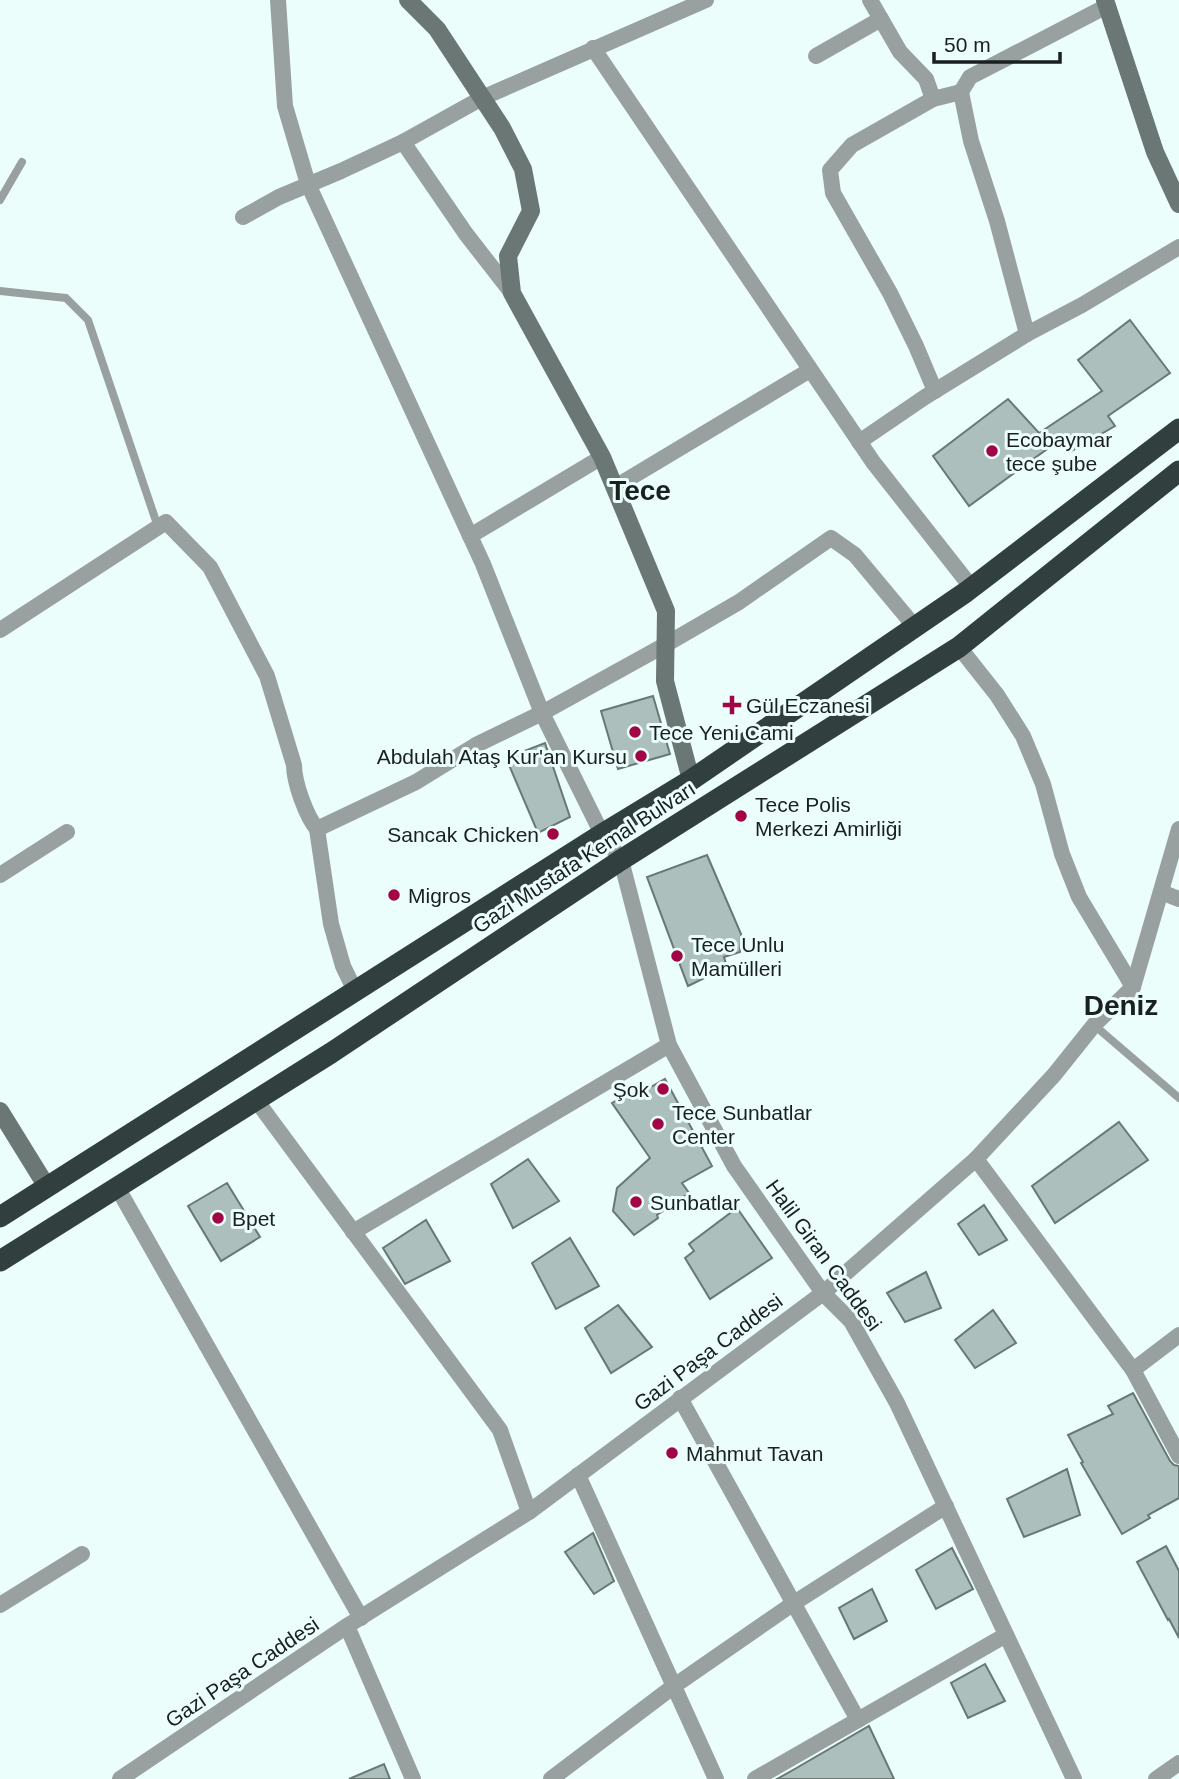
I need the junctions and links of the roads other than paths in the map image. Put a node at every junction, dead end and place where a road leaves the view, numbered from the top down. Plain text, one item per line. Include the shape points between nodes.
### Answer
1 (278, 0) edge
2 (408, 0) edge
3 (706, 0) edge
4 (870, 0) edge
5 (1106, 3) edge
6 (881, 19) junction
7 (593, 48) junction
8 (816, 56) dead end
9 (961, 92) junction
10 (482, 98) junction
11 (933, 99) junction
12 (403, 142) junction
13 (22, 162) dead end
14 (308, 184) junction
15 (0, 200) edge
16 (1179, 204) edge
17 (243, 218) dead end
18 (1179, 247) edge
19 (0, 291) edge
20 (512, 293) junction
21 (1027, 334) junction
22 (810, 370) junction
23 (935, 391) junction
24 (1179, 429) edge
25 (859, 442) junction
26 (602, 457) junction
27 (1179, 471) edge
28 (615, 487) junction
29 (158, 527) junction
30 (470, 536) junction
31 (972, 588) junction
32 (915, 627) junction
33 (0, 630) edge
34 (665, 645) junction
35 (959, 647) junction
36 (542, 713) junction
37 (691, 780) junction
38 (317, 829) junction
39 (1179, 829) edge
40 (67, 832) dead end
41 (603, 834) junction
42 (621, 860) junction
43 (0, 875) edge
44 (1161, 892) junction
45 (1179, 899) edge
46 (1133, 987) junction
47 (355, 991) junction
48 (1094, 1025) junction
49 (669, 1045) junction
50 (1179, 1098) edge
51 (256, 1100) junction
52 (0, 1111) edge
53 (976, 1159) junction
54 (47, 1187) junction
55 (117, 1187) junction
56 (0, 1217) edge
57 (354, 1232) junction
58 (0, 1261) edge
59 (823, 1293) junction
60 (1179, 1335) edge
61 (1133, 1370) junction
62 (680, 1398) junction
63 (1179, 1456) edge
64 (578, 1475) junction
65 (946, 1506) junction
66 (529, 1512) junction
67 (82, 1554) dead end
68 (794, 1603) junction
69 (0, 1605) edge
70 (354, 1622) junction
71 (1006, 1635) junction
72 (674, 1686) junction
73 (858, 1720) junction
74 (1179, 1763) edge
75 (120, 1779) edge
76 (413, 1779) edge
77 (551, 1779) edge
78 (716, 1779) edge
79 (755, 1779) edge
80 (1074, 1779) edge
81 (1156, 1779) edge

1 - 14 street via 285,106
2 - 10 street via 437,29
3 - 7 street
4 - 6 street
5 - 9 street via 970,77
5 - 16 street via 1155,152
6 - 8 street
6 - 11 street via 900,52 926,79
7 - 10 street
7 - 22 street
9 - 11 street
9 - 21 street
10 - 12 street
10 - 20 street via 523,169 531,211 508,256
11 - 23 street via 852,145 830,170 833,193 890,293
12 - 14 street
12 - 20 street
13 - 15 lane
14 - 17 street
14 - 30 street
18 - 21 street
19 - 29 lane via 66,298 88,320
20 - 26 street
21 - 23 street
22 - 25 street
22 - 28 street
23 - 25 street
24 - 31 highway, Gazi Mustafa Kemal Bulvarı
25 - 31 street
26 - 28 street
26 - 30 street
27 - 35 highway, Gazi Mustafa Kemal Bulvarı
28 - 34 street via 666,611
29 - 33 street
29 - 38 street via 166,522 210,567 248,639 267,676 294,775
30 - 36 street
31 - 32 highway, Gazi Mustafa Kemal Bulvarı
32 - 34 street via 855,555 831,538
32 - 37 highway, Gazi Mustafa Kemal Bulvarı
34 - 36 street
34 - 37 street via 665,681
35 - 42 highway, Gazi Mustafa Kemal Bulvarı
35 - 46 street via 1023,736 1079,897
36 - 38 street via 476,745 416,782
36 - 41 street
37 - 41 highway, Gazi Mustafa Kemal Bulvarı
38 - 47 street via 331,924
39 - 44 street, Gazi Paşa Caddesi
40 - 43 street
41 - 42 street
41 - 47 highway, Gazi Mustafa Kemal Bulvarı
42 - 49 street, Halil Giran Caddesi
42 - 51 highway, Gazi Mustafa Kemal Bulvarı
44 - 45 street
44 - 46 street, Gazi Paşa Caddesi
46 - 48 street, Gazi Paşa Caddesi
47 - 54 highway, Gazi Mustafa Kemal Bulvarı
48 - 50 lane
48 - 53 street, Gazi Paşa Caddesi
49 - 57 street
49 - 59 street, Halil Giran Caddesi via 734,1166
51 - 55 highway, Gazi Mustafa Kemal Bulvarı
51 - 57 street
52 - 54 street
53 - 59 street, Gazi Paşa Caddesi
53 - 61 street
54 - 56 highway, Gazi Mustafa Kemal Bulvarı
55 - 58 highway, Gazi Mustafa Kemal Bulvarı
55 - 70 street
57 - 66 street via 500,1430
59 - 62 street, Gazi Paşa Caddesi
59 - 65 street, Halil Giran Caddesi via 851,1321
60 - 61 street
61 - 63 street
62 - 64 street, Gazi Paşa Caddesi
62 - 68 street
64 - 66 street, Gazi Paşa Caddesi
64 - 72 street
65 - 68 street
65 - 71 street, Halil Giran Caddesi
66 - 70 street, Gazi Paşa Caddesi
67 - 69 street
68 - 72 street
68 - 73 street
70 - 75 street, Gazi Paşa Caddesi
70 - 76 street
71 - 73 street
71 - 80 street, Halil Giran Caddesi
72 - 77 street
72 - 78 street
73 - 79 street
74 - 81 street

